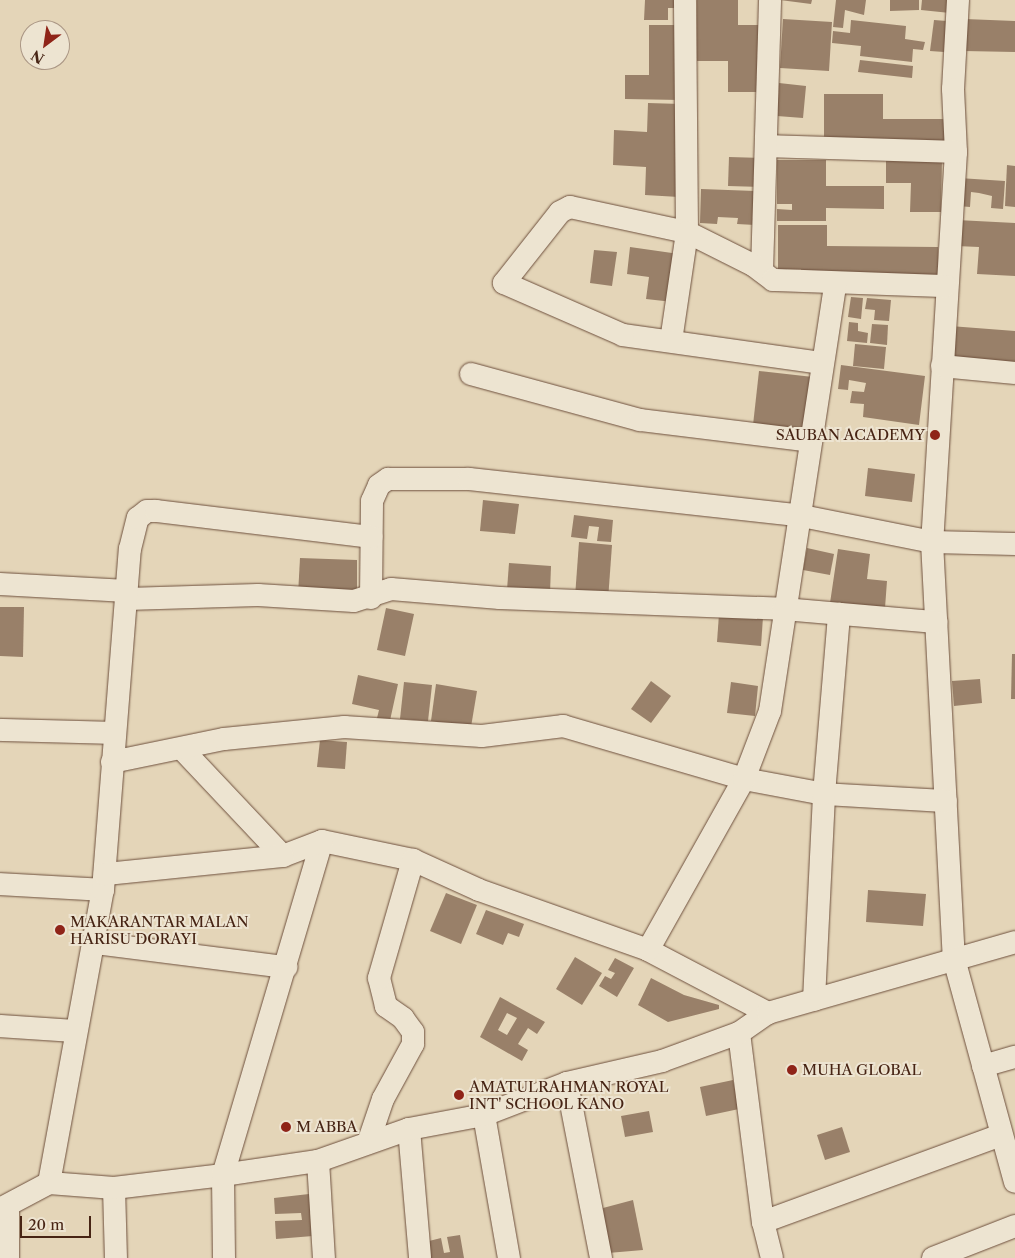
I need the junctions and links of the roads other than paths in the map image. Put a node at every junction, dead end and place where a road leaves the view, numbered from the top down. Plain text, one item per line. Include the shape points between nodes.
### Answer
1 (685, 0) edge
2 (770, 0) edge
3 (958, 0) edge
4 (767, 146) junction
5 (956, 152) junction
6 (687, 232) junction
7 (762, 271) junction
8 (836, 284) junction
9 (945, 286) junction
10 (670, 341) junction
11 (822, 363) junction
12 (942, 366) junction
13 (1015, 373) edge
14 (471, 374) dead end
15 (810, 442) junction
16 (797, 515) junction
17 (371, 538) junction
18 (932, 542) junction
19 (1015, 544) edge
20 (0, 584) edge
21 (127, 595) junction
22 (370, 598) junction
23 (783, 609) junction
24 (840, 614) junction
25 (936, 622) junction
26 (0, 730) edge
27 (115, 733) junction
28 (182, 749) junction
29 (112, 762) junction
30 (744, 779) junction
31 (824, 794) junction
32 (946, 801) junction
33 (322, 841) junction
34 (283, 856) junction
35 (413, 860) junction
36 (104, 882) junction
37 (0, 884) edge
38 (1015, 942) edge
39 (95, 943) junction
40 (648, 950) junction
41 (954, 960) junction
42 (286, 967) junction
43 (814, 1000) junction
44 (768, 1013) junction
45 (0, 1026) edge
46 (75, 1030) junction
47 (739, 1032) junction
48 (1015, 1057) edge
49 (983, 1066) junction
50 (567, 1083) junction
51 (484, 1115) junction
52 (409, 1129) junction
53 (1001, 1135) junction
54 (368, 1143) junction
55 (318, 1161) junction
56 (1013, 1169) edge
57 (223, 1175) junction
58 (49, 1183) junction
59 (114, 1188) junction
60 (4, 1208) edge
61 (763, 1222) junction
62 (1015, 1226) edge
63 (8, 1258) edge
64 (116, 1258) edge
65 (224, 1258) edge
66 (324, 1258) edge
67 (420, 1258) edge
68 (509, 1258) edge
69 (601, 1258) edge
70 (772, 1258) edge
71 (933, 1258) edge

1 - 6 street
2 - 4 street
3 - 5 street via 953,89
4 - 5 street
4 - 7 street
5 - 9 street
6 - 7 street
6 - 10 street
6 - 10 street via 565,208 504,283 623,335
7 - 8 street via 773,280
8 - 9 street
8 - 11 street
9 - 12 street
10 - 11 street
11 - 15 street
12 - 13 street
12 - 18 street
14 - 15 street via 640,420
15 - 16 street
16 - 17 street via 469,479 388,479 380,485 372,501
16 - 18 street
16 - 23 street
17 - 21 street via 147,511 138,518 132,541
17 - 22 street
18 - 19 street
18 - 25 street
20 - 21 street
21 - 22 street via 258,595 354,601
21 - 27 street
22 - 23 street via 391,589 500,598
23 - 24 street
23 - 30 street via 770,712
24 - 25 street
24 - 31 street
25 - 32 street
26 - 27 street
27 - 29 street
28 - 29 street
28 - 30 street via 224,739 344,727 482,736 563,726
28 - 34 street
29 - 36 street
30 - 31 street
30 - 40 street
31 - 32 street
31 - 43 street
32 - 41 street
33 - 34 street
33 - 35 street
33 - 42 street
34 - 36 street
35 - 40 street via 479,890
35 - 54 street via 379,978 386,1006 408,1025 413,1044 383,1099
36 - 37 street
36 - 39 street
38 - 41 street
39 - 42 street
39 - 46 street
40 - 44 street
41 - 43 street
41 - 49 street
42 - 57 street
43 - 44 street
44 - 47 street
45 - 46 street
46 - 58 street
47 - 50 street via 662,1061
47 - 61 street
48 - 49 street
49 - 53 street
50 - 51 street
50 - 69 street
51 - 52 street
51 - 68 street
52 - 54 street
52 - 67 street
53 - 56 street
53 - 61 street
54 - 55 street
55 - 57 street
55 - 66 street
57 - 59 street
57 - 65 street
58 - 59 street
58 - 60 street
59 - 64 street
60 - 63 street
61 - 70 street
62 - 71 street

